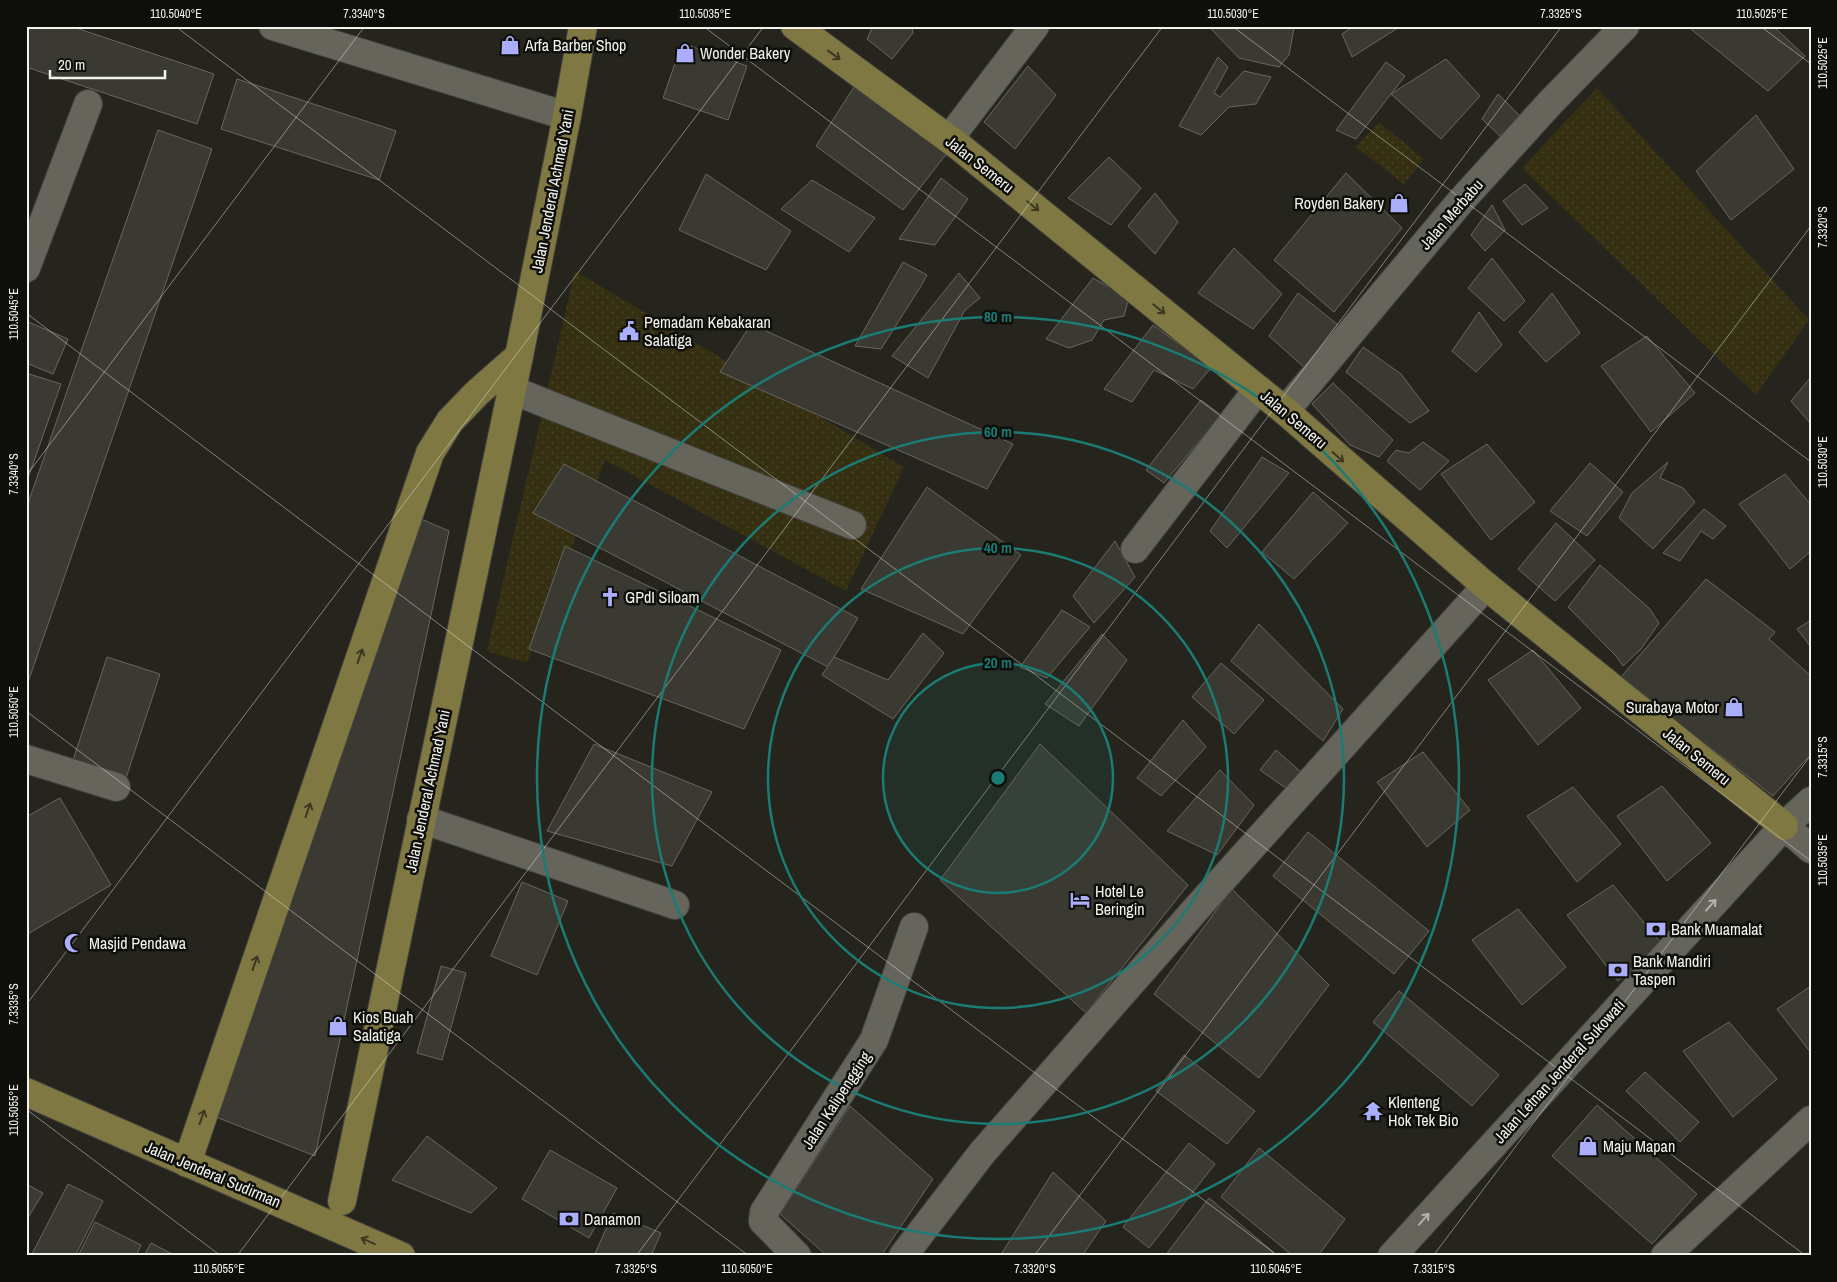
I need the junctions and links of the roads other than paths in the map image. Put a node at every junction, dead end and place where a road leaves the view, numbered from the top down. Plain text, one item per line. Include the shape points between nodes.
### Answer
1 (273, 26) edge
2 (583, 26) edge
3 (795, 26) edge
4 (1035, 26) edge
5 (1625, 26) edge
6 (88, 104) dead end
7 (567, 116) junction
8 (948, 139) junction
9 (26, 268) edge
10 (519, 356) junction
11 (1258, 389) junction
12 (512, 390) junction
13 (1285, 411) junction
14 (852, 525) dead end
15 (1135, 549) dead end
16 (1486, 586) junction
17 (26, 759) edge
18 (116, 787) dead end
19 (1811, 801) edge
20 (421, 819) junction
21 (1784, 826) junction
22 (1811, 849) edge
23 (675, 905) dead end
24 (914, 927) dead end
25 (26, 1092) edge
26 (1811, 1120) edge
27 (187, 1163) junction
28 (339, 1214) junction
29 (400, 1256) edge
30 (797, 1256) edge
31 (903, 1256) edge
32 (1392, 1256) edge
33 (1665, 1256) edge

1 - 7 street
2 - 7 main road, Jalan Jenderal Achmad Yani
3 -> 8 main road, Jalan Semeru
4 - 8 street
5 - 13 street, Jalan Merbabu via 1460,202
6 - 9 street
7 - 10 main road, Jalan Jenderal Achmad Yani
8 -> 11 main road, Jalan Semeru
10 - 12 main road, Jalan Jenderal Achmad Yani
27 -> 10 main road via 430,453 450,421
11 - 13 main road, Jalan Semeru
11 - 15 street
12 - 14 street
12 - 20 main road, Jalan Jenderal Achmad Yani
13 -> 16 main road, Jalan Semeru
16 - 21 main road, Jalan Semeru
16 - 31 street via 982,1152
17 - 18 street
19 - 21 street, Jalan Letnan Jenderal Sukowati
20 - 23 street
20 - 28 main road, Jalan Jenderal Achmad Yani
21 - 22 street
32 -> 21 street, Jalan Letnan Jenderal Sukowati
24 - 30 street, Jalan Kalipengging via 874,1040 764,1212 763,1220
25 - 27 main road, Jalan Jenderal Sudirman
26 - 33 street
27 - 28 main road, Jalan Jenderal Sudirman
29 -> 28 main road, Jalan Jenderal Sudirman

